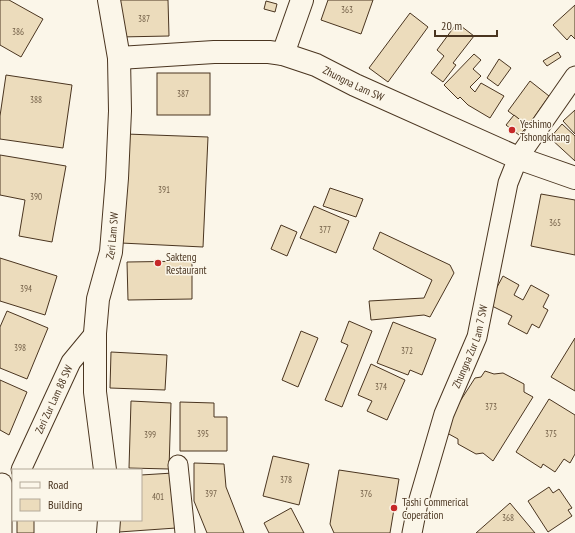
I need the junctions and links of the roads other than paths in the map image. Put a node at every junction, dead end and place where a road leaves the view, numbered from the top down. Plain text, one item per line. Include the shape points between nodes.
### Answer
1 (109, 0) edge
2 (302, 0) edge
3 (282, 54) junction
4 (119, 58) junction
5 (575, 76) edge
6 (518, 158) junction
7 (575, 178) edge
8 (95, 333) junction
9 (178, 465) dead end
10 (20, 469) edge
11 (105, 469) edge
12 (5, 481) edge
13 (109, 521) edge
14 (2, 533) edge
15 (108, 533) edge
16 (185, 533) edge
17 (412, 533) edge

1 - 4 street, Zeri Lam SW
2 - 3 street
3 - 4 street, Zhungna Lam SW via 214,52
3 - 6 street, Zhungna Lam SW via 316,65
4 - 8 street, Zeri Lam SW via 120,111 111,252 98,299
5 - 6 street, Zhungna Zur Lam 7 SW
6 - 7 street, Zhungna Lam SW
6 - 17 street, Zhungna Zur Lam 7 SW via 508,183 477,337 444,414 418,502
8 - 10 street, Zeri Zur Lam 88 SW via 71,362
8 - 11 street, Zeri Lam SW via 95,392
9 - 16 street
12 - 14 street
13 - 15 street

